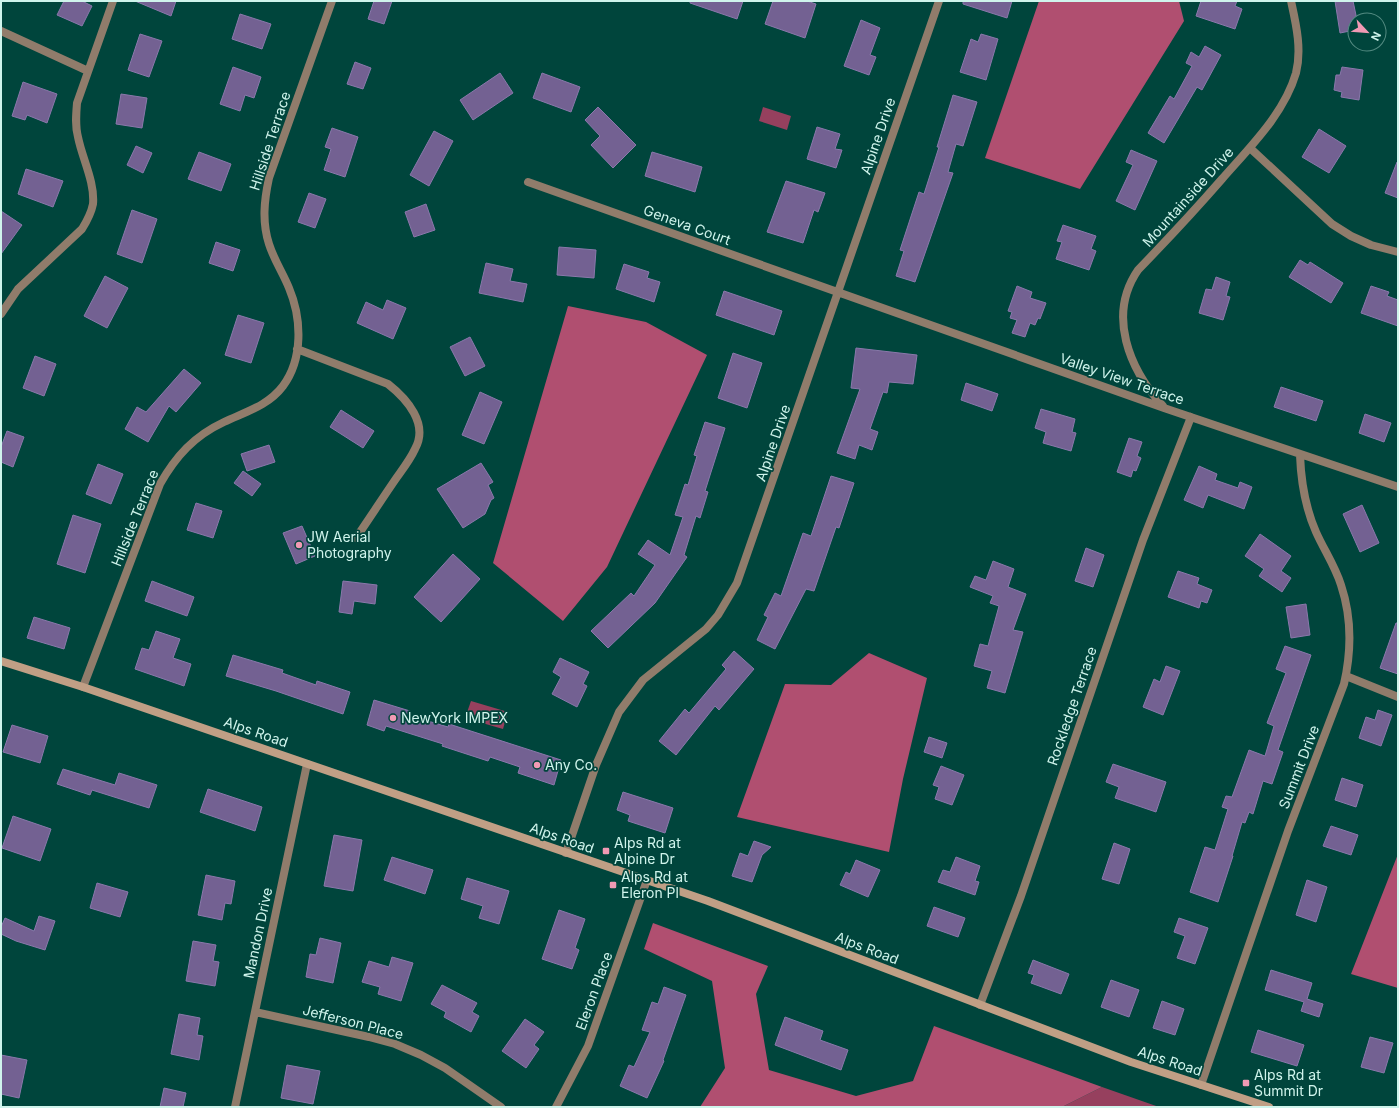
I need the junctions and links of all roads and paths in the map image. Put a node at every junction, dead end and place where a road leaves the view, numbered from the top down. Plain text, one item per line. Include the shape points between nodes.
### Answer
1 (113, 1) edge
2 (332, 1) edge
3 (937, 1) edge
4 (1291, 1) edge
5 (1, 31) edge
6 (88, 71) junction
7 (1250, 148) junction
8 (528, 182) dead end
9 (1398, 252) edge
10 (838, 292) junction
11 (1, 314) edge
12 (297, 349) junction
13 (1164, 408) junction
14 (1191, 417) junction
15 (1300, 455) junction
16 (1398, 487) edge
17 (356, 538) dead end
18 (1, 661) edge
19 (1346, 676) junction
20 (83, 687) junction
21 (1398, 697) edge
22 (307, 764) junction
23 (566, 853) junction
24 (647, 880) junction
25 (980, 1005) junction
26 (255, 1012) junction
27 (1201, 1085) junction
28 (235, 1107) edge
29 (501, 1107) edge
30 (556, 1107) edge
31 (1269, 1107) edge

1 - 6 street
2 - 12 street, Hillside Terrace via 269,178 264,200 264,221 269,244 295,308
3 - 10 street, Alpine Drive
4 - 7 street, Mountainside Drive via 1299,49 1296,71 1283,104
5 - 6 street
6 - 11 street via 77,103 75,120 92,188 93,203 89,217 82,229 18,289
7 - 9 street via 1332,224 1371,245
7 - 13 street, Mountainside Drive via 1138,270 1127,290 1123,320 1127,344 1142,381
8 - 10 street, Geneva Court
10 - 13 street, Valley View Terrace
10 - 23 street, Alpine Drive via 737,583 718,615 706,629 643,680 619,712 596,765
12 - 17 street via 388,384 406,400 417,419 419,428 416,448
12 - 20 street, Hillside Terrace via 292,373 267,401 203,434 173,461 160,484
13 - 14 street, Valley View Terrace
14 - 15 street, Valley View Terrace
14 - 25 street, Rockledge Terrace via 1143,540
15 - 16 street, Valley View Terrace
15 - 19 street, Summit Drive via 1301,481 1307,506 1316,532 1341,583 1348,609 1351,635 1350,660
18 - 20 main road, Alps Road
19 - 21 street
19 - 27 street, Summit Drive via 1288,831
20 - 22 main road, Alps Road
22 - 23 main road, Alps Road
22 - 26 street, Mandon Drive
23 - 24 main road, Alps Road
24 - 25 main road, Alps Road
24 - 30 street, Eleron Place via 588,1046
25 - 27 main road, Alps Road via 1131,1062
26 - 28 street, Mandon Drive
26 - 29 street, Jefferson Place via 395,1044 444,1068
27 - 31 main road, Alps Road

